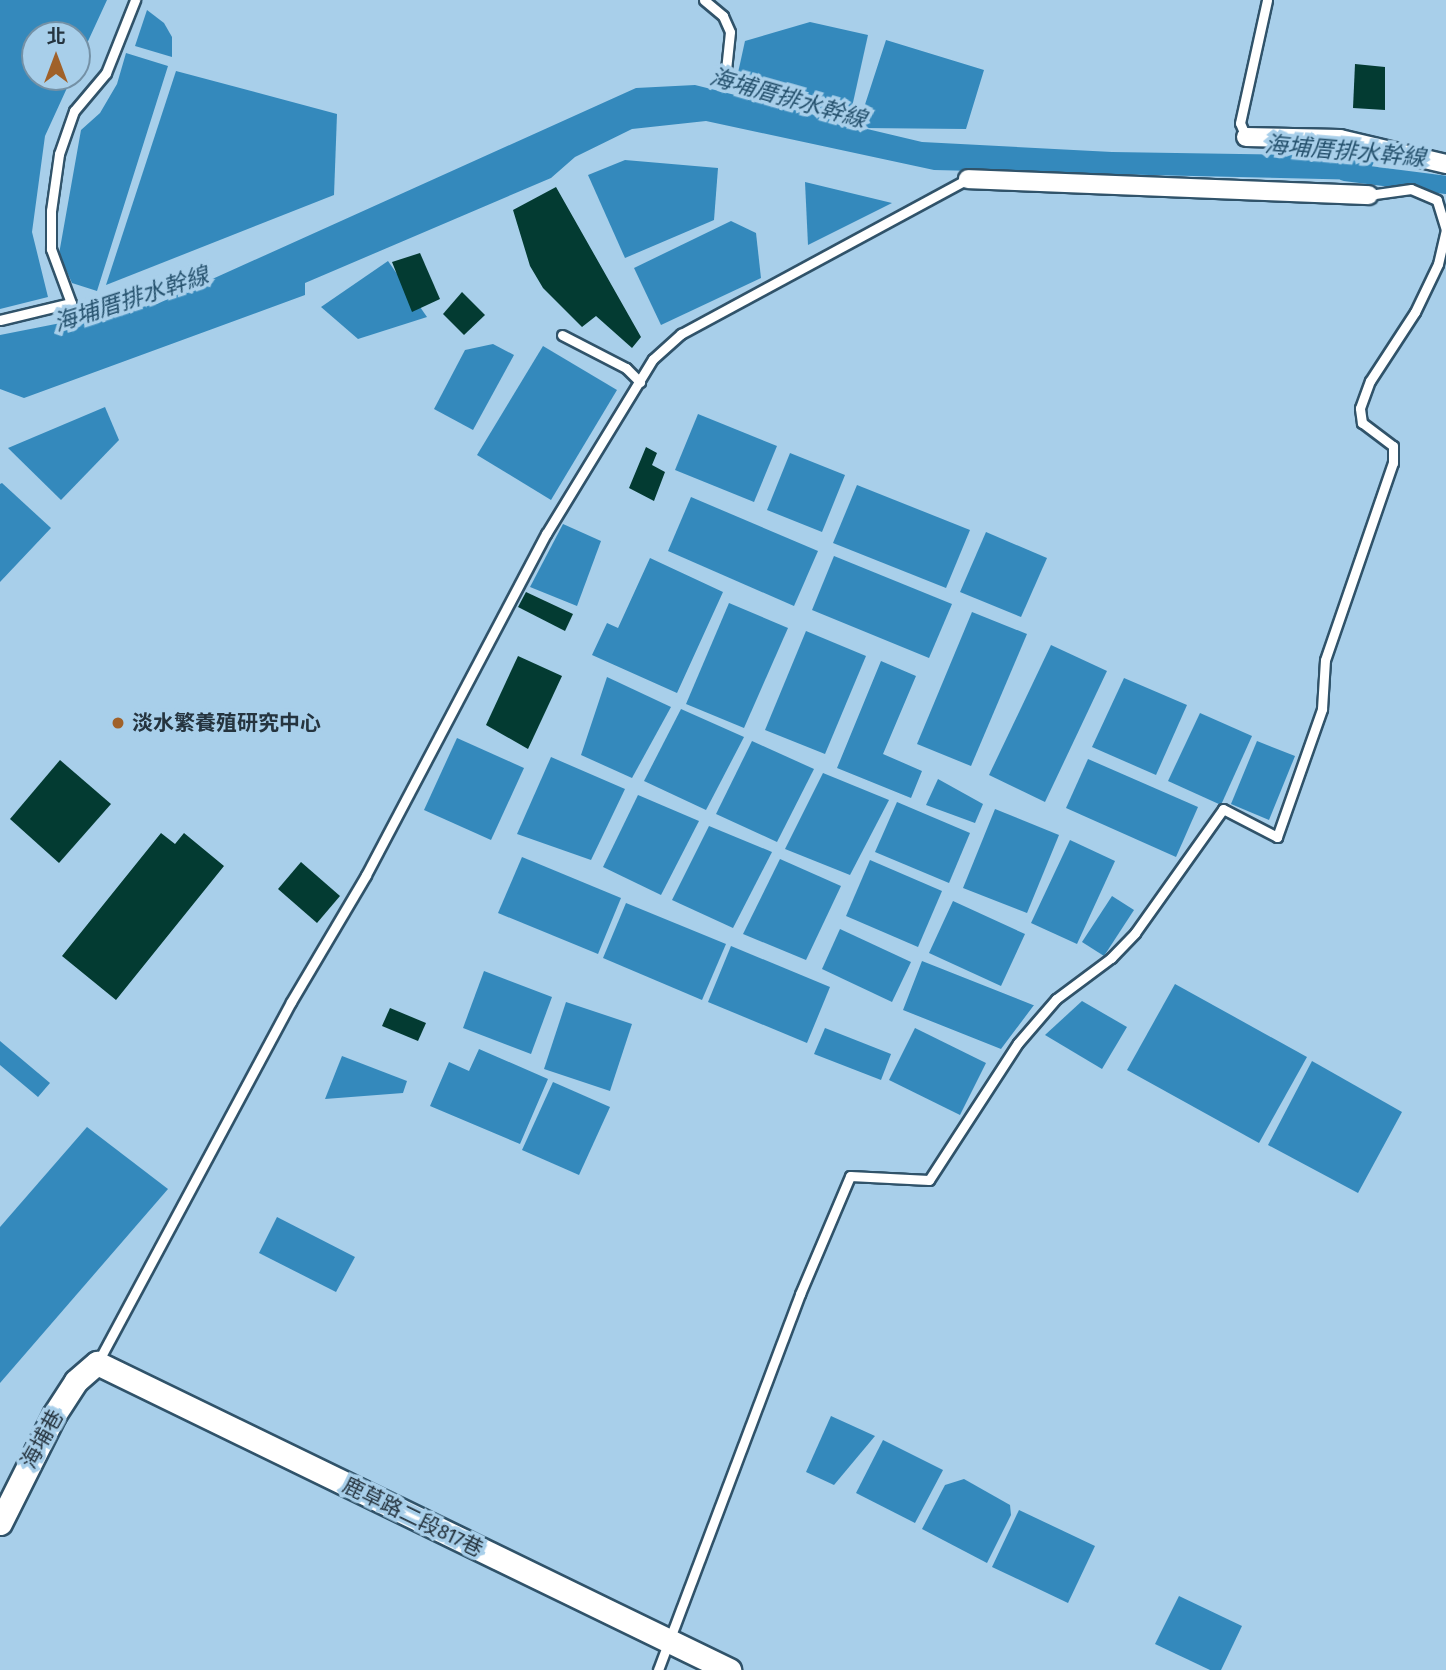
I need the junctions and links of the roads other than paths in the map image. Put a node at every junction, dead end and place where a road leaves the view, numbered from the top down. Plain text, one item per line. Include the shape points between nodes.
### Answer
1 (135, 0) edge
2 (704, 0) edge
3 (1267, 0) edge
4 (726, 69) dead end
5 (1245, 138) joint
6 (1446, 164) edge
7 (968, 178) joint
8 (1368, 195) joint
9 (0, 320) edge
10 (562, 335) dead end
11 (640, 382) junction
12 (97, 1363) junction
13 (0, 1523) edge
14 (668, 1641) junction
15 (658, 1670) edge
16 (729, 1670) edge

1 - 9 lane via 106,73 74,111 59,154 51,249 71,303
2 - 4 lane via 723,16 730,32
3 - 5 lane via 1240,123
5 - 6 street via 1340,139
7 - 8 street
7 - 11 lane via 681,334 653,359
8 - 14 lane via 1411,189 1437,200 1446,230 1438,264 1415,312 1370,381 1360,408 1362,423 1393,446 1393,463 1325,660 1322,709 1277,837 1223,809 1135,933 1111,958 1056,999 1018,1043 929,1180 850,1177 828,1222
10 - 11 lane via 626,368
11 - 12 lane via 546,534 366,875 291,1002
12 - 13 street, 海埔巷 via 76,1381 54,1415
12 - 14 street, 鹿草路二段817巷
14 - 15 lane
14 - 16 street, 鹿草路二段817巷

